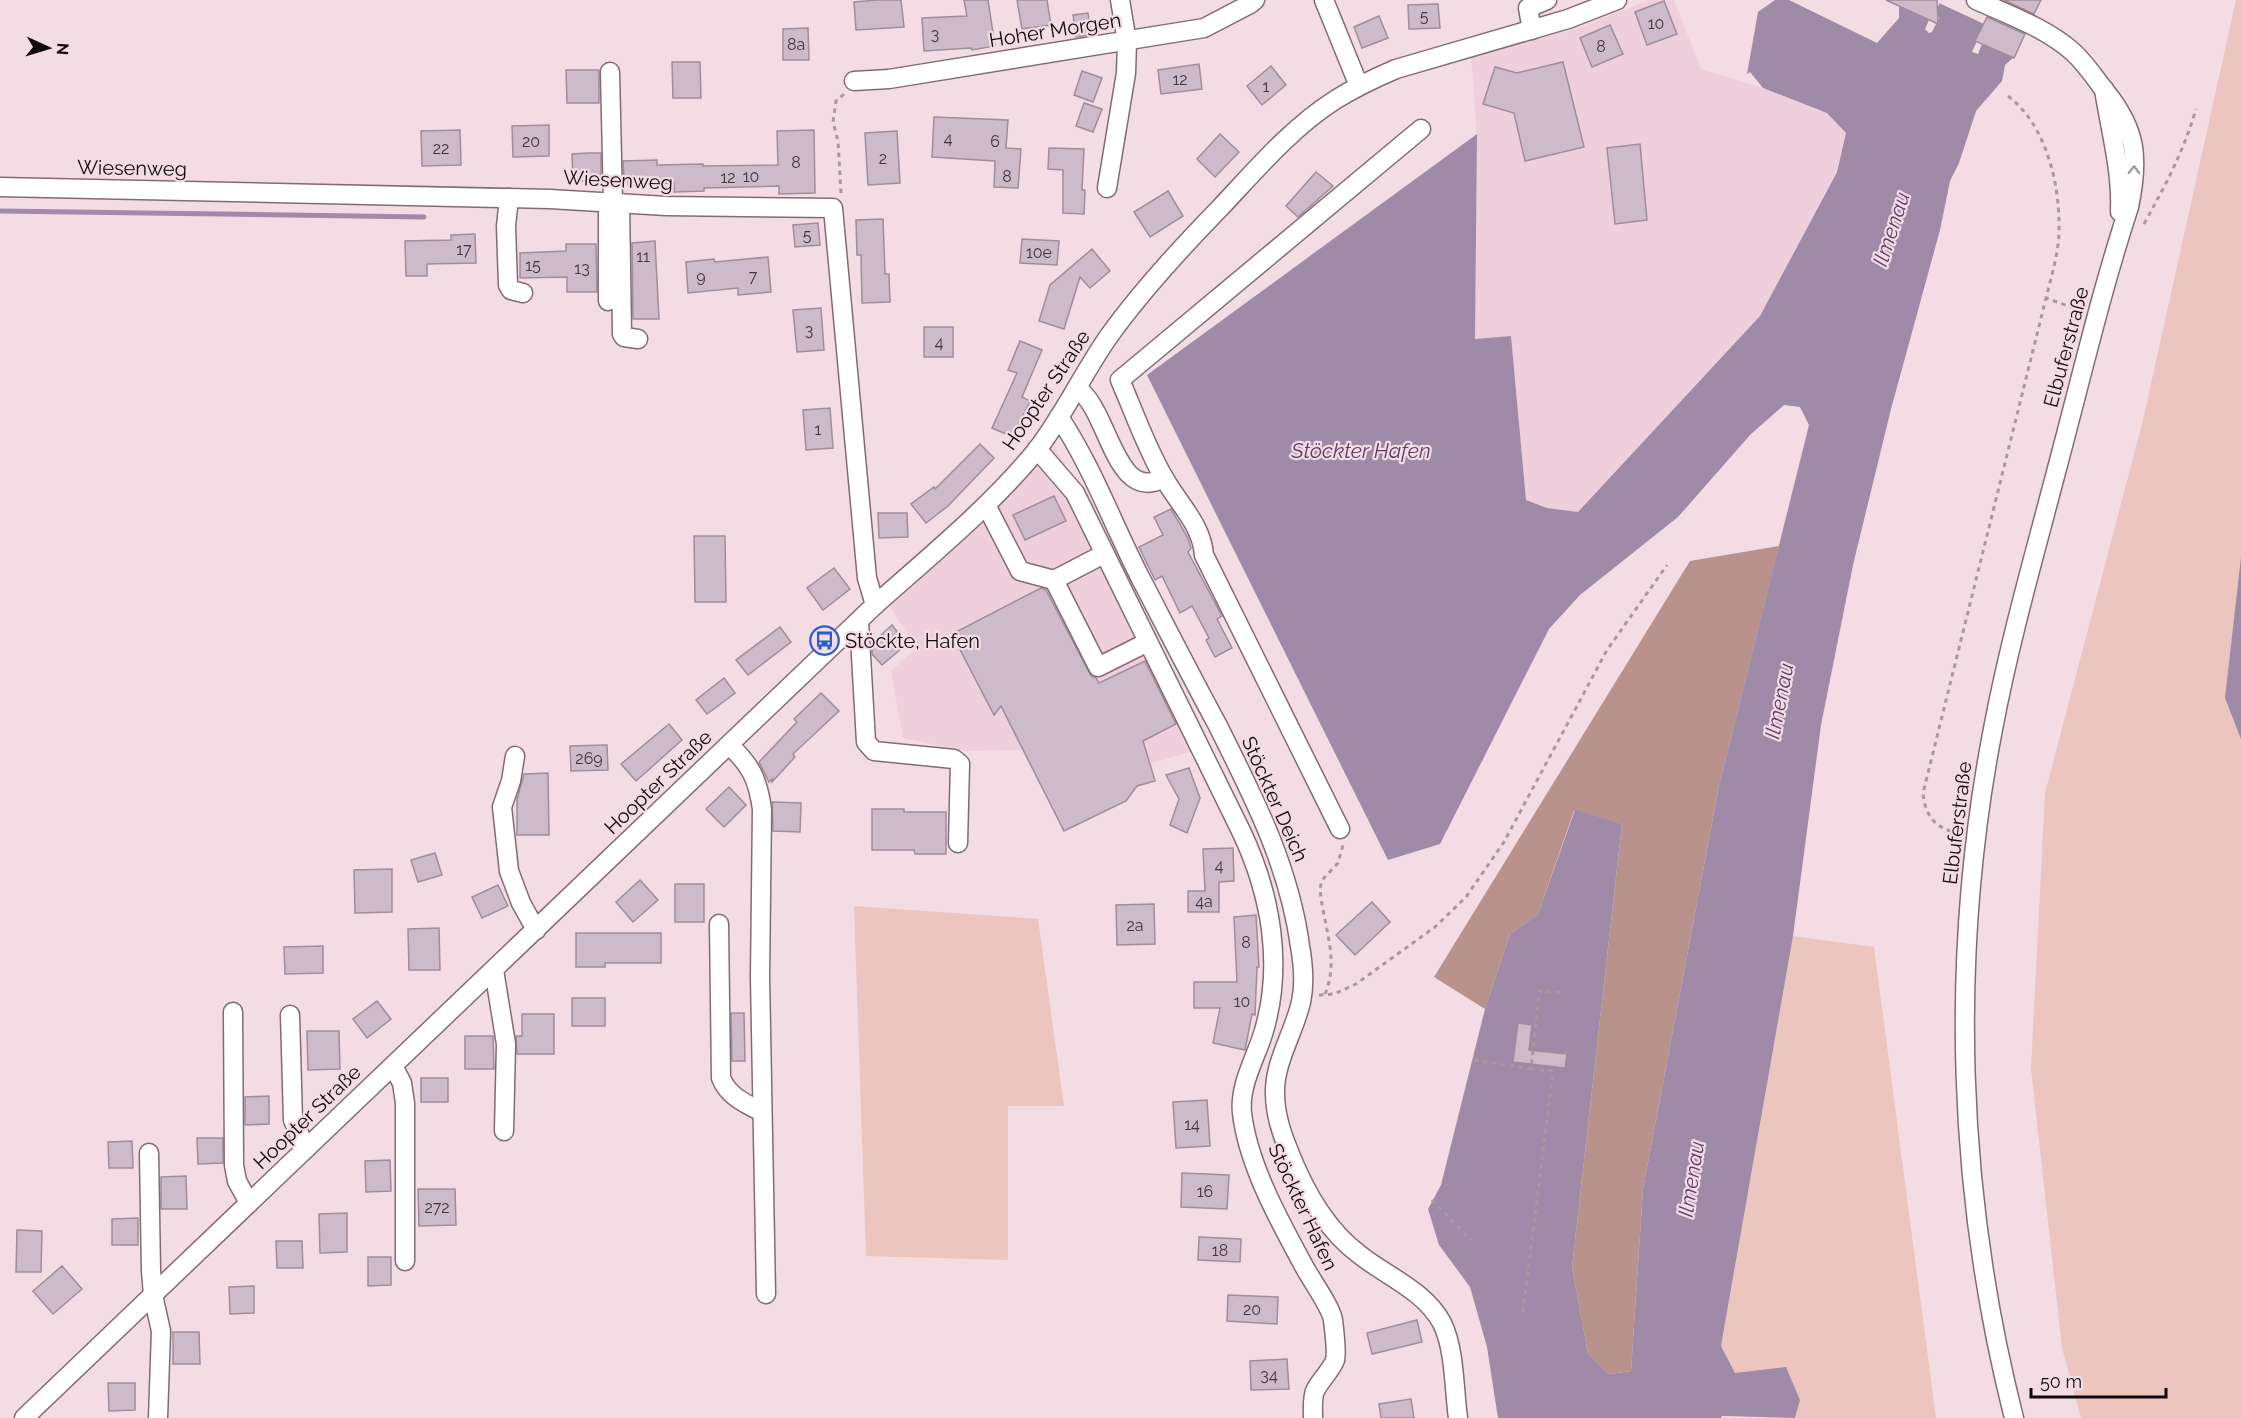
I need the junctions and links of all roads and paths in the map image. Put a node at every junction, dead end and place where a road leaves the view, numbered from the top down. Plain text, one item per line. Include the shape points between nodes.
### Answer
1 (1120, 0) edge
2 (1255, 0) edge
3 (1324, 0) edge
4 (1547, 0) edge
5 (1617, 0) edge
6 (1976, 0) edge
7 (1532, 30) junction
8 (1127, 42) junction
9 (610, 72) dead end
10 (855, 81) joint
11 (1359, 86) junction
12 (2008, 96) dead end
13 (2196, 109) dead end
14 (1421, 129) dead end
15 (0, 188) edge
16 (1107, 188) dead end
17 (509, 198) junction
18 (614, 202) junction
19 (833, 207) junction
20 (2139, 231) dead end
21 (523, 293) dead end
22 (2046, 298) junction
23 (608, 302) dead end
24 (2098, 317) junction
25 (638, 339) dead end
26 (1077, 388) junction
27 (1059, 417) junction
28 (1037, 449) junction
29 (1164, 478) junction
30 (986, 505) junction
31 (1104, 554) junction
32 (1667, 565) dead end
33 (1054, 580) junction
34 (875, 605) junction
35 (859, 621) junction
36 (1148, 642) junction
37 (729, 745) junction
38 (515, 756) dead end
39 (1340, 829) joint
40 (1977, 835) junction
41 (958, 843) dead end
42 (719, 924) dead end
43 (536, 930) junction
44 (494, 970) junction
45 (1564, 993) dead end
46 (1302, 994) junction
47 (1325, 994) junction
48 (233, 1012) dead end
49 (290, 1015) dead end
50 (1474, 1060) dead end
51 (393, 1066) junction
52 (1531, 1069) junction
53 (762, 1112) junction
54 (504, 1131) dead end
55 (306, 1149) junction
56 (149, 1153) dead end
57 (1432, 1200) dead end
58 (249, 1203) junction
59 (1471, 1240) dead end
60 (405, 1261) dead end
61 (766, 1294) dead end
62 (153, 1295) junction
63 (1523, 1312) dead end
64 (33, 1415) edge
65 (158, 1418) edge
66 (1310, 1418) edge
67 (1458, 1418) edge
68 (2014, 1418) edge

1 - 8 street
2 - 8 street, Hoher Morgen via 1204,28
3 - 11 street
4 - 7 street via 1528,8
5 - 7 street, Hoopter Straße
6 - 24 street, Elbuferstraße via 2061,42 2104,89 2118,163 2120,208 2117,246
7 - 11 street, Hoopter Straße via 1396,69
8 - 10 street, Hoher Morgen
8 - 16 street via 1126,73
9 - 18 street
10 - 19 path via 836,100 834,108 841,198
11 - 26 street, Hoopter Straße via 1333,101 1283,144 1193,235 1136,299
12 - 22 path via 2021,106 2034,125 2053,175 2060,226
13 - 20 path via 2174,172
14 - 29 street via 1120,380
15 - 17 street, Wiesenweg
17 - 18 street, Wiesenweg
17 - 21 street via 508,285
18 - 19 street, Wiesenweg via 666,207
18 - 23 street
18 - 25 street via 622,334
19 - 34 street via 867,578
22 - 24 path
22 - 40 path via 1923,793 1926,811 1936,825 1951,832
24 - 40 street, Elbuferstraße via 2002,687
26 - 27 street, Hoopter Straße
26 - 29 street via 1087,395 1099,415 1130,477 1145,483
27 - 28 street, Hoopter Straße
27 - 46 street, Stöckter Deich via 1088,465 1134,565 1255,798 1284,872 1296,918
28 - 30 street, Hoopter Straße
28 - 31 street, Stöckter Hafen via 1075,494
29 - 39 street via 1203,542 1203,555
30 - 33 street via 1020,571
30 - 34 street, Hoopter Straße
31 - 33 street
31 - 36 street, Stöckter Hafen
32 - 47 path via 1607,650 1504,842 1466,897 1435,927 1356,984
33 - 36 street via 1098,668
34 - 35 street, Hoopter Straße
35 - 37 street, Hoopter Straße
35 - 41 street via 866,742 874,751 954,759 960,764
36 - 66 street, Stöckter Hafen via 1262,881 1271,926 1273,977 1266,1023 1244,1088 1241,1111 1257,1170 1333,1317 1335,1360 1314,1393
37 - 43 street, Hoopter Straße
37 - 53 street via 745,760 759,786 762,809
38 - 43 street via 502,807 509,871
39 - 47 path via 1343,846 1338,863 1322,880 1320,889 1332,962
40 - 68 street, Elbuferstraße via 1966,969 1965,1042 1972,1186 1997,1344
42 - 53 street via 721,1078 741,1102
43 - 44 street, Hoopter Straße
44 - 51 street, Hoopter Straße
44 - 54 street via 506,1044
45 - 52 path via 1539,991
46 - 47 path
46 - 67 street, Stöckter Deich via 1275,1085 1276,1110 1288,1149 1311,1196 1342,1241 1423,1298 1443,1326
48 - 58 street via 234,1165 237,1181
49 - 55 street via 293,1120
50 - 52 path
51 - 55 street, Hoopter Straße
51 - 60 street via 402,1083 405,1103
52 - 63 path via 1553,1071
53 - 61 street
55 - 58 street, Hoopter Straße
56 - 62 street
57 - 59 path
58 - 62 street, Hoopter Straße
62 - 64 street, Hoopter Straße
62 - 65 street via 161,1331

